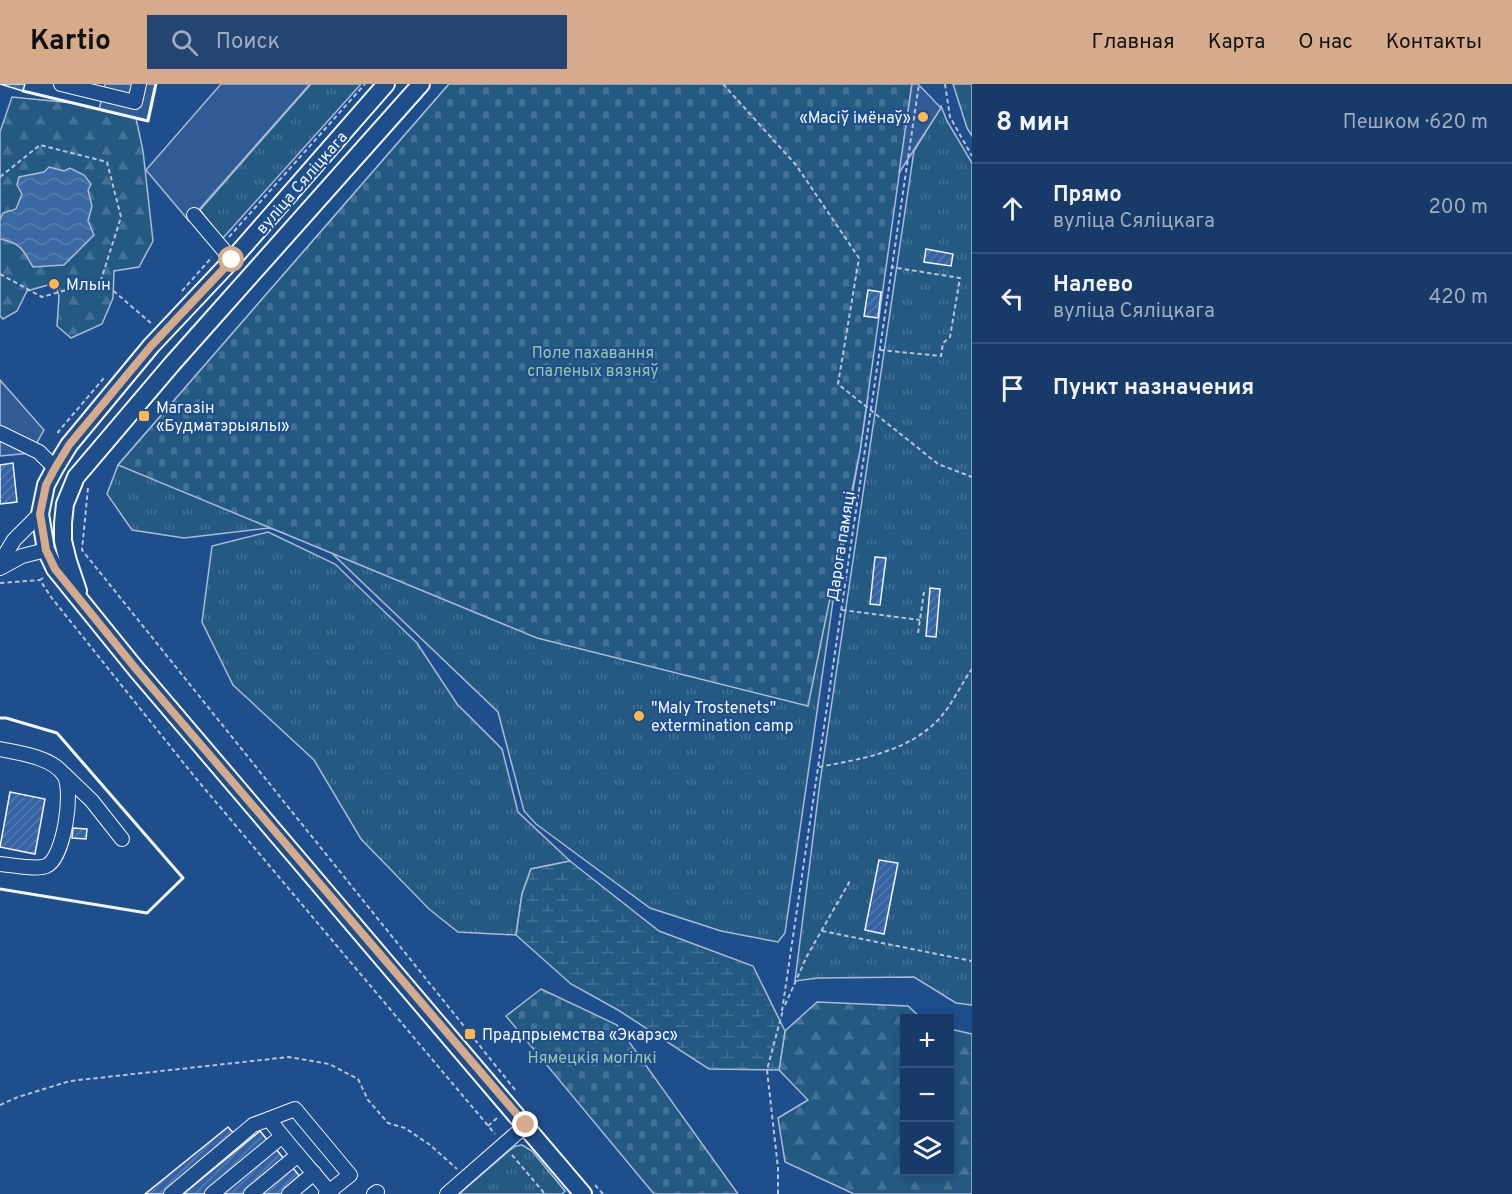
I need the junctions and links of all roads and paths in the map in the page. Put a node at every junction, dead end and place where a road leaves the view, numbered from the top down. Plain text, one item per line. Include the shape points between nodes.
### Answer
1 (61, 84) edge
2 (139, 84) edge
3 (365, 84) edge
4 (386, 84) edge
5 (421, 84) edge
6 (723, 84) edge
7 (919, 84) edge
8 (945, 84) edge
9 (112, 90) edge
10 (972, 156) edge
11 (0, 177) edge
12 (194, 215) dead end
13 (221, 247) junction
14 (232, 260) junction
15 (891, 267) junction
16 (0, 274) edge
17 (101, 280) junction
18 (182, 290) dead end
19 (152, 324) dead end
20 (151, 346) junction
21 (880, 350) junction
22 (172, 364) junction
23 (108, 373) dead end
24 (872, 413) junction
25 (58, 432) dead end
26 (2, 439) edge
27 (55, 468) junction
28 (972, 477) edge
29 (40, 514) junction
30 (46, 550) junction
31 (0, 563) edge
32 (61, 565) junction
33 (0, 568) edge
34 (40, 580) junction
35 (0, 583) edge
36 (924, 592) dead end
37 (842, 610) junction
38 (920, 620) junction
39 (918, 633) dead end
40 (972, 669) edge
41 (0, 749) edge
42 (819, 767) junction
43 (63, 774) junction
44 (122, 839) dead end
45 (0, 864) edge
46 (850, 881) dead end
47 (822, 931) junction
48 (972, 961) edge
49 (783, 1011) junction
50 (521, 1098) dead end
51 (0, 1105) edge
52 (269, 1119) junction
53 (526, 1125) junction
54 (281, 1137) junction
55 (503, 1145) junction
56 (298, 1155) junction
57 (315, 1173) junction
58 (466, 1177) junction
59 (589, 1178) dead end
60 (329, 1193) edge
61 (171, 1194) edge
62 (212, 1194) edge
63 (251, 1194) edge
64 (289, 1194) edge
65 (447, 1194) edge
66 (545, 1194) edge
67 (583, 1194) edge
68 (603, 1194) edge
69 (778, 1194) edge

1 - 9 lane
2 - 9 lane via 135,102
3 - 13 path
4 - 14 main road, вуліца Сяліцкага
5 - 22 main road, вуліца Сяліцкага
6 - 24 path via 796,165 859,258 838,384
7 - 15 path, Дарога памяці
8 - 10 path via 950,117
11 - 17 path via 40,145 107,162 121,217
12 - 13 lane
13 - 14 lane
13 - 18 path
14 - 20 main road, вуліца Сяліцкага
15 - 21 path, Дарога памяці
15 - 21 path via 960,278 950,337 943,343 941,356
16 - 17 path via 42,297
17 - 19 path
20 - 22 main road
20 - 27 main road, вуліца Сяліцкага via 69,445
21 - 24 path, Дарога памяці
22 - 32 main road, вуліца Сяліцкага via 76,477 65,504
23 - 25 path
24 - 28 path via 938,464
24 - 37 path, Дарога памяці
26 - 27 lane via 39,452
27 - 29 main road, вуліца Сяліцкага via 46,485
29 - 30 main road, вуліца Сяліцкага
29 - 31 lane via 14,540
30 - 32 main road, вуліца Сяліцкага
30 - 33 lane via 22,556
32 - 34 path
32 - 50 path via 82,550
32 - 53 main road, вуліца Сяліцкага via 82,602 136,669
34 - 35 path
34 - 55 path via 194,776
36 - 38 path
37 - 38 path
37 - 42 path, Дарога памяці
38 - 39 path
40 - 42 path via 939,719 918,734 874,756
41 - 43 lane via 44,760
42 - 49 path, Дарога памяці
43 - 44 lane via 92,801
43 - 45 lane via 68,812 52,863 44,867
46 - 47 path
47 - 48 path
47 - 49 path
49 - 69 path via 767,1070
51 - 58 path via 70,1081 289,1057 329,1064 358,1079 368,1100 388,1123 405,1128 430,1145
52 - 54 lane
52 - 60 lane via 295,1109 350,1175
52 - 61 lane via 253,1125
53 - 55 lane
53 - 67 main road, вуліца Сяліцкага
54 - 56 lane
54 - 62 lane
55 - 58 lane
55 - 66 path
56 - 57 lane
56 - 63 lane
57 - 60 lane
57 - 64 lane
58 - 65 lane
59 - 68 path

